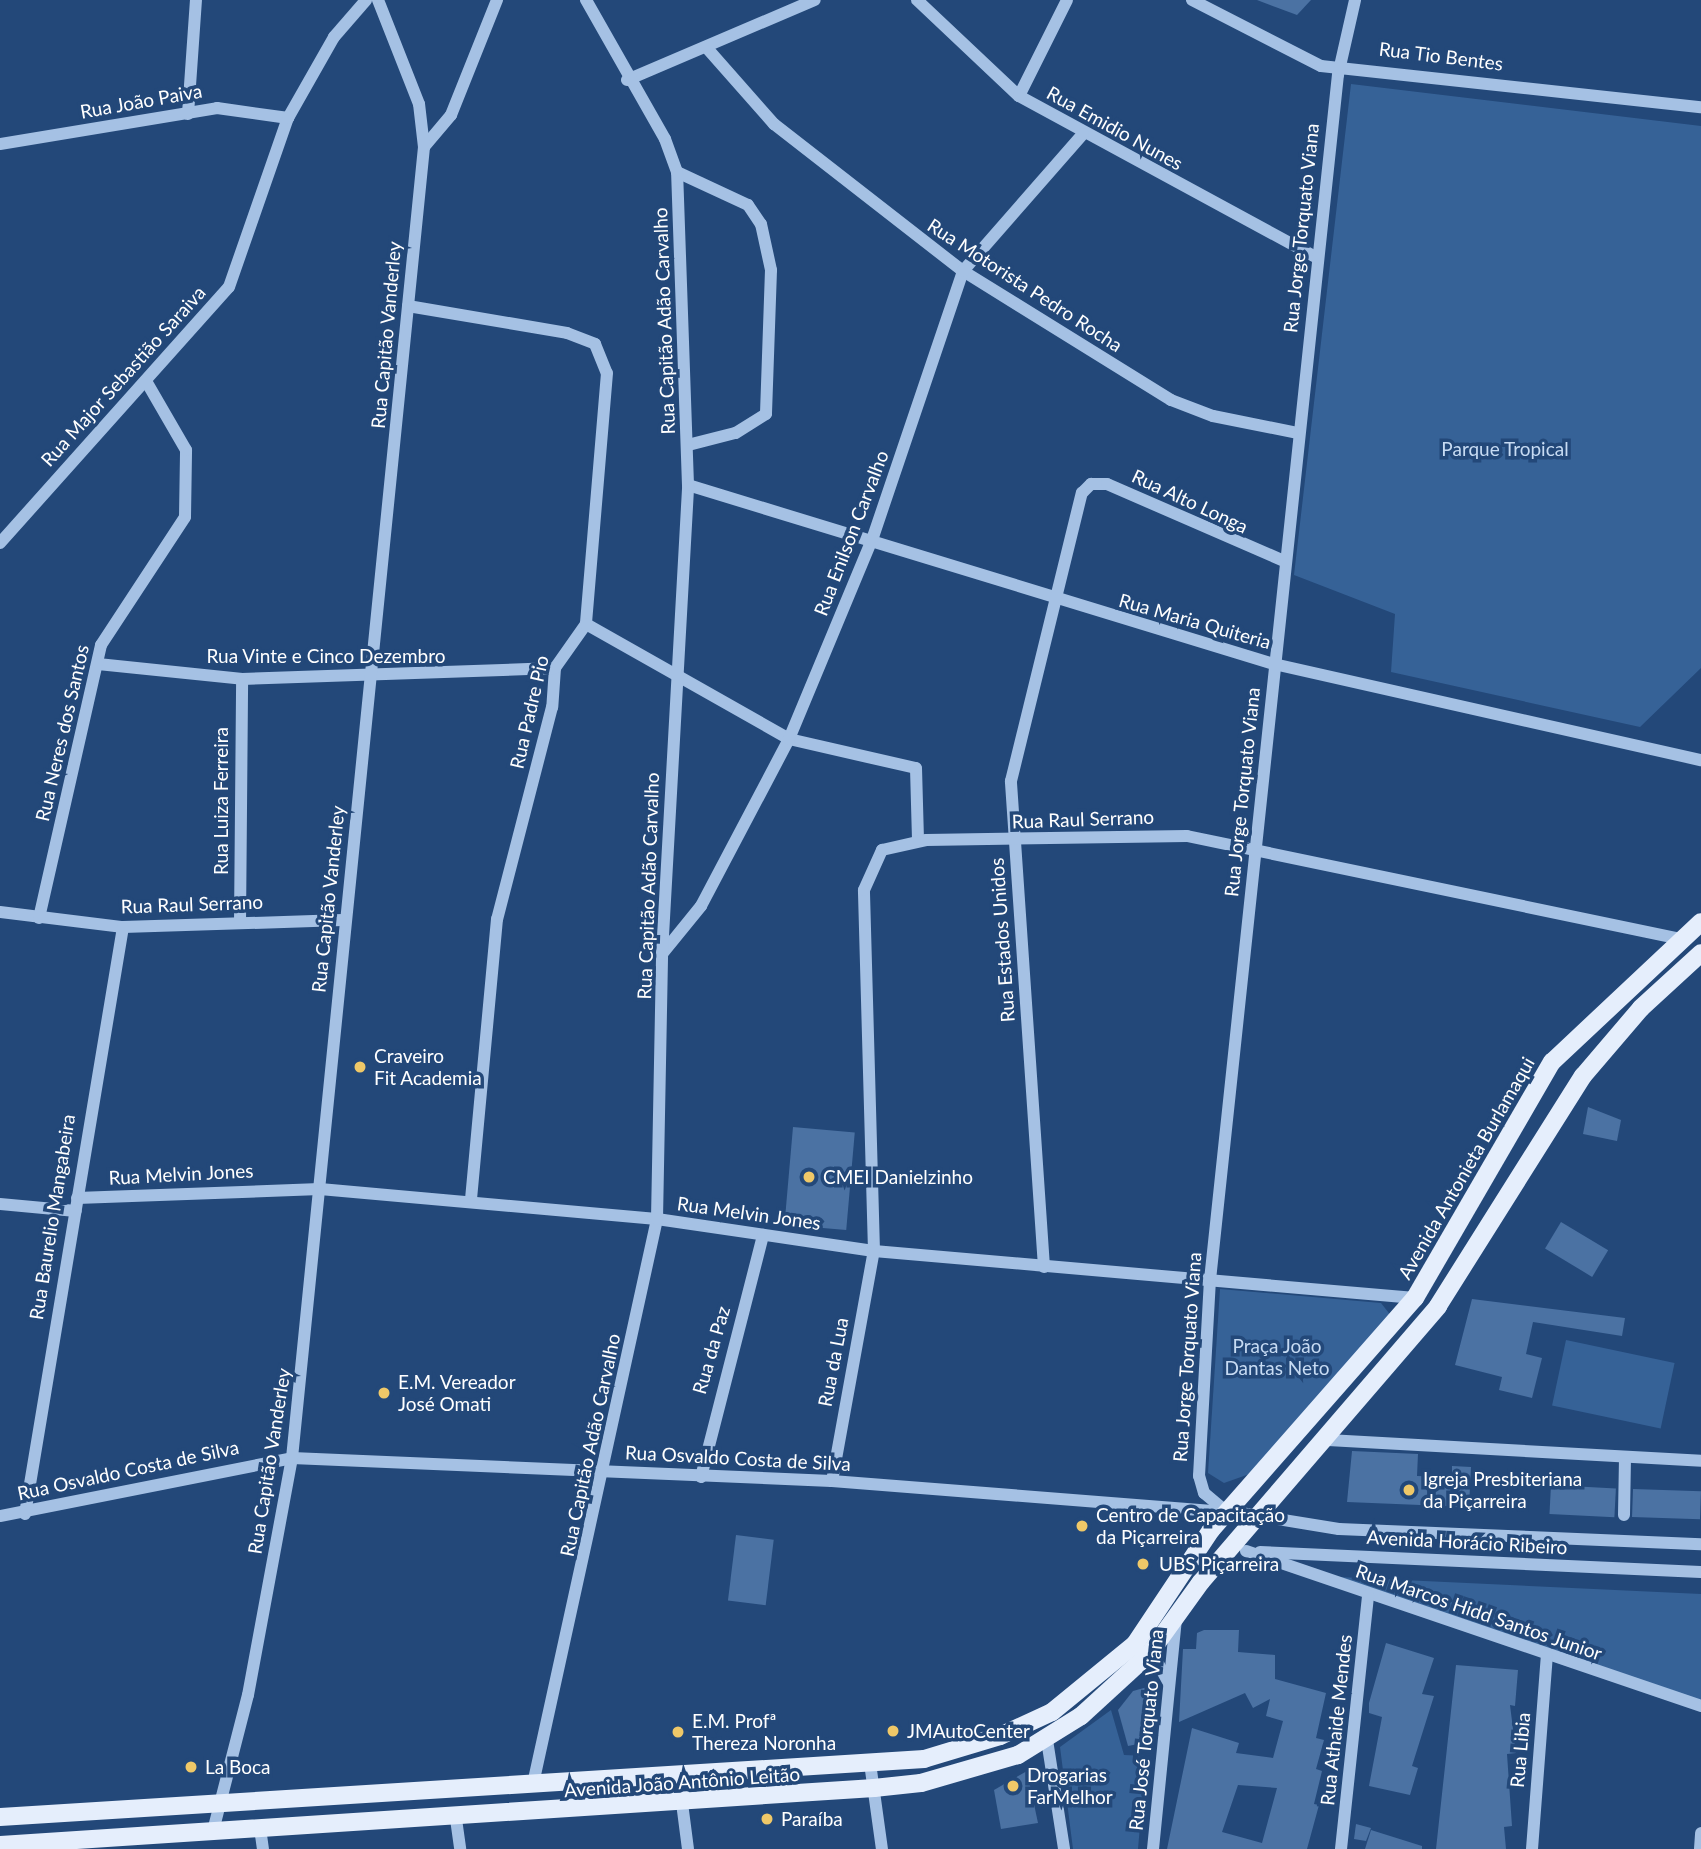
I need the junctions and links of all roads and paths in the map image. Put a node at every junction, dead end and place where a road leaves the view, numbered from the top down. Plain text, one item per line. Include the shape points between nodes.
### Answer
1 (196, 0) edge
2 (366, 0) edge
3 (378, 0) edge
4 (497, 0) edge
5 (586, 0) edge
6 (815, 0) edge
7 (917, 0) edge
8 (1067, 0) edge
9 (1192, 0) edge
10 (1356, 0) edge
11 (706, 47) junction
12 (1339, 63) junction
13 (627, 80) junction
14 (1019, 96) junction
15 (1701, 107) edge
16 (188, 114) junction
17 (288, 118) junction
18 (1083, 134) junction
19 (0, 144) edge
20 (424, 147) junction
21 (677, 172) junction
22 (1318, 258) junction
23 (963, 271) junction
24 (408, 306) junction
25 (146, 381) junction
26 (1298, 433) junction
27 (688, 445) junction
28 (688, 485) junction
29 (1082, 492) joint
30 (873, 537) junction
31 (0, 543) edge
32 (1284, 561) junction
33 (1054, 600) junction
34 (586, 624) junction
35 (98, 664) junction
36 (1274, 664) junction
37 (555, 668) junction
38 (679, 673) junction
39 (372, 678) junction
40 (242, 679) junction
41 (789, 739) junction
42 (1701, 760) edge
43 (1014, 840) junction
44 (918, 841) junction
45 (1256, 846) junction
46 (0, 912) edge
47 (39, 918) junction
48 (343, 920) junction
49 (1701, 922) edge
50 (240, 923) junction
51 (123, 928) junction
52 (1681, 939) junction
53 (1701, 953) edge
54 (662, 954) junction
55 (1511, 1135) junction
56 (1532, 1149) junction
57 (1487, 1179) junction
58 (320, 1189) junction
59 (1508, 1190) junction
60 (471, 1201) junction
61 (0, 1203) edge
62 (77, 1204) junction
63 (657, 1219) junction
64 (763, 1235) junction
65 (874, 1251) junction
66 (1044, 1267) junction
67 (1210, 1280) junction
68 (1415, 1298) junction
69 (1328, 1440) junction
70 (292, 1458) junction
71 (1625, 1458) junction
72 (1701, 1461) edge
73 (606, 1471) junction
74 (701, 1477) junction
75 (832, 1481) junction
76 (25, 1514) junction
77 (1228, 1514) junction
78 (0, 1516) edge
79 (1624, 1516) dead end
80 (1262, 1517) junction
81 (1701, 1544) edge
82 (1239, 1550) junction
83 (1701, 1572) edge
84 (1368, 1595) junction
85 (1176, 1615) junction
86 (1126, 1653) junction
87 (1149, 1654) junction
88 (1547, 1655) junction
89 (1169, 1683) junction
90 (1701, 1706) edge
91 (1047, 1740) junction
92 (870, 1763) junction
93 (533, 1784) junction
94 (874, 1788) junction
95 (682, 1803) junction
96 (223, 1804) junction
97 (0, 1817) edge
98 (456, 1819) junction
99 (260, 1828) junction
100 (213, 1831) junction
101 (1701, 1833) edge
102 (0, 1845) edge
103 (68, 1845) edge
104 (263, 1849) edge
105 (460, 1849) edge
106 (688, 1849) edge
107 (882, 1849) edge
108 (1064, 1849) edge
109 (1153, 1849) edge
110 (1341, 1849) edge
111 (1532, 1849) edge
112 (1700, 1849) edge

1 - 16 street
2 - 17 street, Rua Major Sebastião Saraiva via 334,37
3 - 20 street, Rua Capitão Vanderley via 419,104
4 - 20 street via 451,115
5 - 13 street, Rua Capitão Adão Carvalho
6 - 11 street
7 - 14 street, Rua Emidio Nunes
8 - 14 street
9 - 12 street, Rua Tio Bentes via 1321,66
10 - 12 street
11 - 13 street
11 - 23 street, Rua Motorista Pedro Rocha via 774,124
12 - 15 street, Rua Tio Bentes
12 - 22 street, Rua Jorge Torquato Viana
13 - 21 street, Rua Capitão Adão Carvalho via 665,139
14 - 18 street, Rua Emidio Nunes
16 - 17 street, Rua João Paiva via 235,107
16 - 19 street, Rua João Paiva
17 - 25 street, Rua Major Sebastião Saraiva via 234,278 204,321
18 - 22 street, Rua Emidio Nunes
18 - 23 street, Rua Enilson Carvalho
20 - 24 street, Rua Capitão Vanderley
21 - 27 street, Rua Capitão Adão Carvalho
21 - 27 street via 748,205 761,224 771,270 766,414 734,433
22 - 26 street, Rua Jorge Torquato Viana
23 - 26 street, Rua Motorista Pedro Rocha via 1171,400 1213,416
23 - 30 street, Rua Enilson Carvalho
24 - 34 street, Rua Padre Pio via 566,333 595,344 604,357 607,393
24 - 39 street, Rua Capitão Vanderley
25 - 31 street, Rua Major Sebastião Saraiva
25 - 35 street, Rua Neres dos Santos via 186,450 185,517 180,533 118,614
26 - 32 street, Rua Jorge Torquato Viana
27 - 28 street, Rua Capitão Adão Carvalho
28 - 30 street, Rua Maria Quiteria
28 - 38 street, Rua Capitão Adão Carvalho
29 - 32 street, Rua Alto Longa via 1091,484 1107,484
29 - 33 street, Rua Estados Unidos
30 - 33 street, Rua Maria Quiteria
30 - 41 street, Rua Enilson Carvalho
32 - 36 street, Rua Jorge Torquato Viana
33 - 36 street, Rua Maria Quiteria
33 - 43 street, Rua Estados Unidos via 1011,781
34 - 37 street, Rua Padre Pio
34 - 38 street
35 - 40 street, Rua Vinte e Cinco Dezembro
35 - 47 street, Rua Neres dos Santos
36 - 42 street, Rua Maria Quiteria
36 - 45 street, Rua Jorge Torquato Viana
37 - 39 street, Rua Vinte e Cinco Dezembro
37 - 60 street, Rua Padre Pio via 552,707 497,919
38 - 41 street
38 - 54 street, Rua Capitão Adão Carvalho
39 - 40 street, Rua Vinte e Cinco Dezembro
39 - 48 street, Rua Capitão Vanderley
40 - 50 street, Rua Luiza Ferreira
41 - 44 street via 916,768
41 - 54 street, Rua Enilson Carvalho via 696,915
43 - 44 street, Rua Raul Serrano
43 - 45 street, Rua Raul Serrano via 1187,836
43 - 66 street, Rua Estados Unidos
44 - 65 street, Rua Raul Serrano via 882,850 864,890
45 - 52 street, Rua Raul Serrano
45 - 67 street, Rua Jorge Torquato Viana
46 - 47 street, Rua Raul Serrano
47 - 51 street, Rua Raul Serrano
48 - 50 street, Rua Raul Serrano
48 - 58 street, Rua Capitão Vanderley
49 - 52 main road, Avenida Antonieta Burlamaqui
50 - 51 street, Rua Raul Serrano
51 - 62 street, Rua Baurelio Mangabeira
52 - 55 main road, Avenida Antonieta Burlamaqui via 1552,1062
53 - 56 main road via 1606,1047
54 - 63 street, Rua Capitão Adão Carvalho
55 - 56 main road
55 - 57 main road, Avenida Antonieta Burlamaqui
56 - 59 main road
57 - 59 main road
57 - 68 main road, Avenida Antonieta Burlamaqui
58 - 60 street, Rua Melvin Jones
58 - 62 street, Rua Melvin Jones
58 - 70 street, Rua Capitão Vanderley
59 - 69 main road via 1438,1306
60 - 63 street, Rua Melvin Jones
61 - 62 street, Rua Melvin Jones
62 - 76 street, Rua Baurelio Mangabeira
63 - 64 street, Rua Melvin Jones
63 - 73 street, Rua Capitão Adão Carvalho
64 - 65 street, Rua Melvin Jones
64 - 74 street, Rua da Paz
65 - 66 street, Rua Melvin Jones
65 - 75 street, Rua da Lua
66 - 67 street, Rua Melvin Jones
67 - 68 street, Rua Melvin Jones
67 - 77 street, Rua Jorge Torquato Viana via 1199,1476 1204,1493
68 - 77 main road, Avenida Antonieta Burlamaqui
69 - 71 street
69 - 80 main road
70 - 73 street, Rua Osvaldo Costa de Silva
70 - 76 street, Rua Osvaldo Costa de Silva
70 - 96 street, Rua Capitão Vanderley
71 - 72 street
71 - 79 street
73 - 74 street, Rua Osvaldo Costa de Silva
73 - 93 street, Rua Capitão Adão Carvalho
74 - 75 street, Rua Osvaldo Costa de Silva
75 - 77 street, Rua Osvaldo Costa de Silva
76 - 78 street, Rua Osvaldo Costa de Silva
77 - 80 street, Avenida Horácio Ribeiro
77 - 86 main road, Avenida João Antônio Leitão
80 - 81 street, Avenida Horácio Ribeiro via 1339,1529
80 - 82 main road, Avenida João Antônio Leitão
82 - 83 street, Avenida Horácio Ribeiro
82 - 84 street, Rua Marcos Hidd Santos Junior
82 - 85 main road, Avenida João Antônio Leitão
84 - 88 street, Rua Marcos Hidd Santos Junior
84 - 110 street, Rua Athaide Mendes
85 - 87 main road, Avenida João Antônio Leitão
85 - 89 street, Rua José Torquato Viana
86 - 87 street
86 - 92 main road, Avenida João Antônio Leitão via 1070,1702 1000,1736 924,1759
87 - 89 street
87 - 91 main road, Avenida João Antônio Leitão
88 - 90 street, Rua Marcos Hidd Santos Junior
88 - 111 street, Rua Libia
89 - 109 street, Rua José Torquato Viana
91 - 94 main road, Avenida João Antônio Leitão via 952,1776
91 - 108 street
92 - 93 main road, Avenida João Antônio Leitão
92 - 94 street
93 - 96 main road, Avenida João Antônio Leitão
94 - 95 main road, Avenida João Antônio Leitão
94 - 107 street
95 - 98 main road, Avenida João Antônio Leitão
95 - 106 street
96 - 97 main road, Avenida João Antônio Leitão
96 - 100 street, Rua Capitão Vanderley
98 - 99 main road, Avenida João Antônio Leitão
98 - 105 street
99 - 100 main road, Avenida João Antônio Leitão
99 - 104 street
100 - 103 main road, Avenida João Antônio Leitão
101 - 112 street
102 - 103 main road, Avenida João Antônio Leitão

